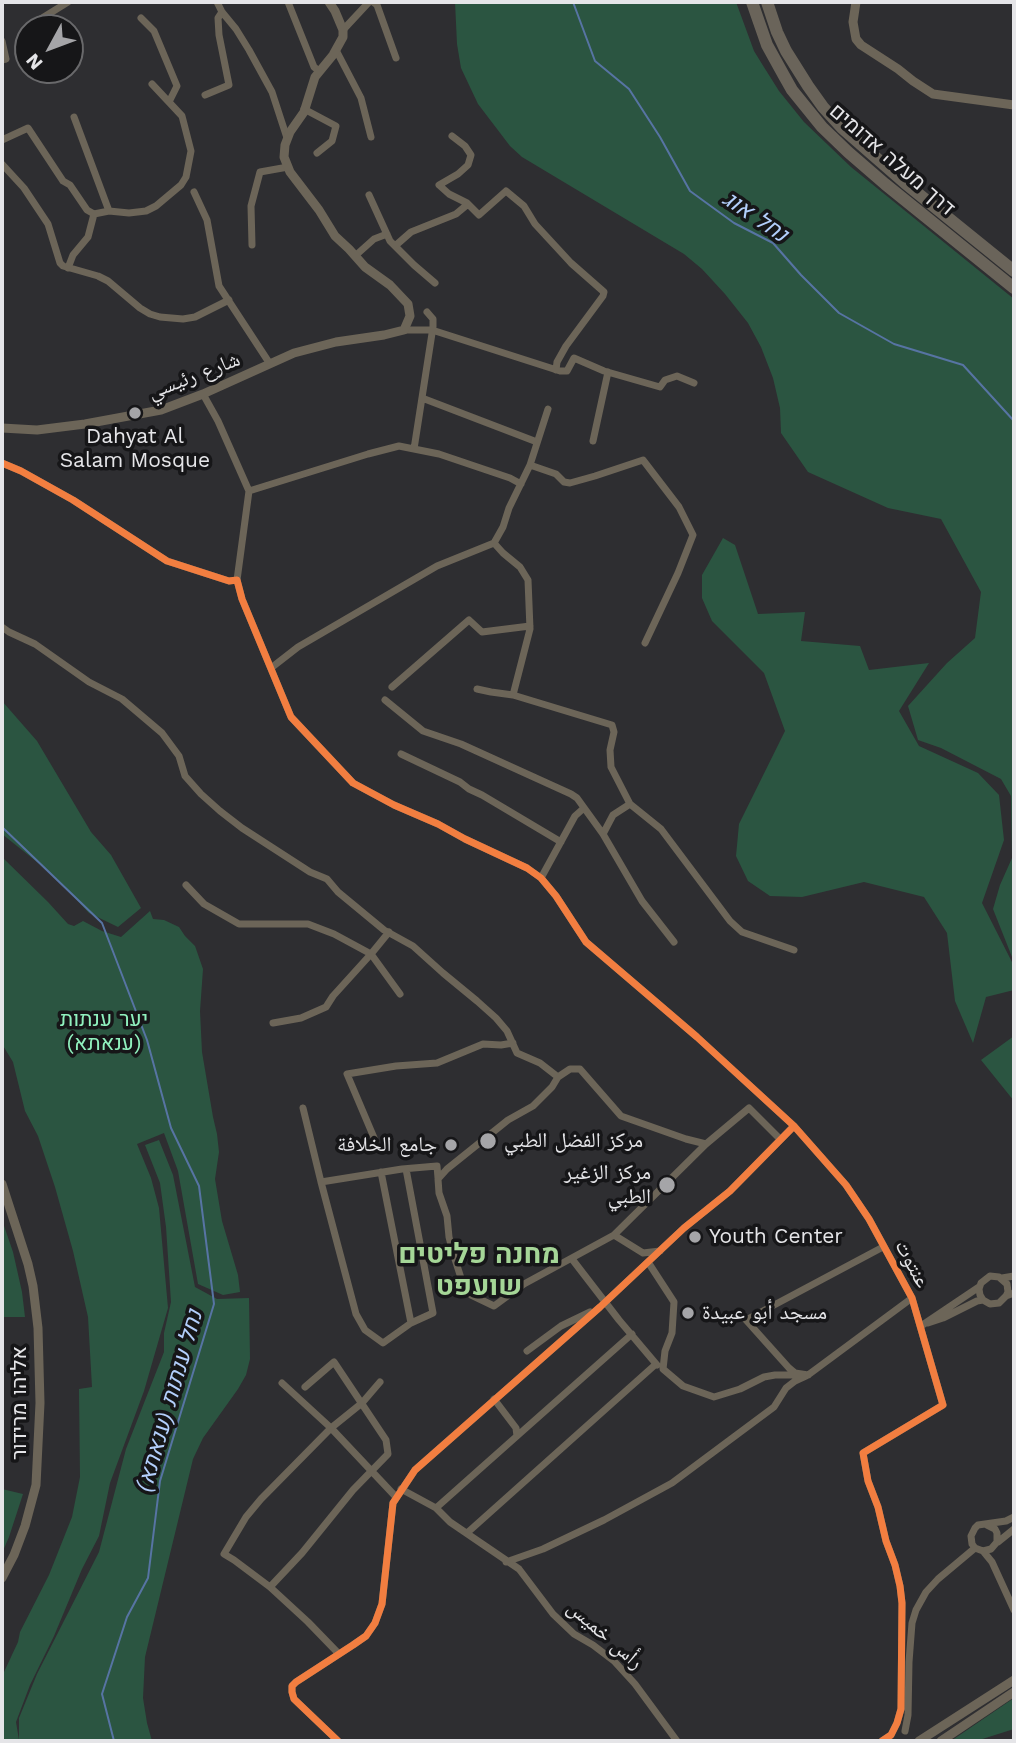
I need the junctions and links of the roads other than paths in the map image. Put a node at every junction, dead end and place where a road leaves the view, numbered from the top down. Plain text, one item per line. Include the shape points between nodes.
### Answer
1 (68, 2) edge
2 (216, 2) edge
3 (288, 2) edge
4 (329, 2) edge
5 (371, 2) edge
6 (752, 2) edge
7 (767, 2) edge
8 (856, 2) edge
9 (222, 12) junction
10 (49, 14) edge
11 (141, 18) dead end
12 (343, 30) junction
13 (2, 41) edge
14 (336, 50) junction
15 (396, 58) dead end
16 (2, 60) edge
17 (319, 71) junction
18 (152, 84) dead end
19 (205, 95) dead end
20 (169, 102) junction
21 (1014, 105) edge
22 (304, 109) junction
23 (74, 117) dead end
24 (452, 136) dead end
25 (371, 137) dead end
26 (2, 139) edge
27 (287, 139) junction
28 (317, 153) dead end
29 (2, 164) edge
30 (288, 167) junction
31 (194, 192) dead end
32 (369, 195) dead end
33 (468, 204) junction
34 (108, 211) junction
35 (93, 214) junction
36 (387, 234) junction
37 (252, 245) dead end
38 (395, 246) junction
39 (355, 256) junction
40 (68, 268) junction
41 (1014, 271) edge
42 (435, 283) dead end
43 (1014, 288) edge
44 (229, 300) junction
45 (427, 312) dead end
46 (432, 330) junction
47 (399, 331) junction
48 (270, 364) junction
49 (556, 370) junction
50 (608, 372) junction
51 (694, 383) dead end
52 (203, 394) junction
53 (422, 398) junction
54 (548, 409) dead end
55 (2, 428) edge
56 (593, 441) dead end
57 (537, 442) junction
58 (414, 449) junction
59 (2, 463) edge
60 (530, 464) junction
61 (521, 484) junction
62 (249, 491) junction
63 (494, 543) junction
64 (237, 580) junction
65 (530, 626) junction
66 (2, 627) edge
67 (645, 643) dead end
68 (271, 668) junction
69 (392, 687) dead end
70 (477, 689) dead end
71 (513, 695) junction
72 (386, 700) dead end
73 (401, 754) dead end
74 (631, 804) junction
75 (584, 808) junction
76 (603, 834) junction
77 (561, 842) junction
78 (541, 878) junction
79 (186, 885) dead end
80 (389, 932) junction
81 (674, 942) dead end
82 (794, 950) dead end
83 (371, 954) junction
84 (400, 994) dead end
85 (273, 1023) dead end
86 (513, 1042) junction
87 (558, 1077) junction
88 (303, 1108) dead end
89 (794, 1126) junction
90 (780, 1139) junction
91 (375, 1140) dead end
92 (706, 1144) junction
93 (405, 1168) junction
94 (381, 1172) junction
95 (438, 1179) junction
96 (321, 1182) junction
97 (2, 1184) edge
98 (614, 1236) junction
99 (883, 1247) junction
100 (660, 1251) junction
101 (572, 1259) junction
102 (648, 1262) junction
103 (1014, 1276) edge
104 (1002, 1278) junction
105 (979, 1287) junction
106 (1010, 1295) edge
107 (912, 1298) junction
108 (983, 1300) junction
109 (602, 1304) junction
110 (411, 1322) junction
111 (921, 1326) junction
112 (632, 1334) junction
113 (527, 1351) dead end
114 (656, 1364) junction
115 (663, 1369) junction
116 (808, 1375) junction
117 (380, 1382) dead end
118 (282, 1383) dead end
119 (305, 1387) dead end
120 (494, 1399) junction
121 (362, 1403) junction
122 (331, 1428) junction
123 (517, 1436) junction
124 (372, 1470) junction
125 (401, 1489) junction
126 (396, 1497) junction
127 (436, 1508) junction
128 (1014, 1517) edge
129 (987, 1524) junction
130 (1014, 1529) edge
131 (467, 1533) junction
132 (996, 1544) junction
133 (979, 1549) junction
134 (506, 1562) junction
135 (994, 1567) junction
136 (2, 1578) edge
137 (270, 1587) junction
138 (1014, 1610) edge
139 (339, 1654) junction
140 (1014, 1680) edge
141 (1014, 1692) edge
142 (905, 1731) dead end
143 (338, 1741) edge
144 (677, 1741) edge
145 (882, 1741) edge
146 (919, 1741) edge
147 (941, 1741) edge

1 - 10 street
2 - 9 street
3 - 17 street
4 - 12 street
5 - 12 street
5 - 15 street via 377,5
6 - 43 highway, דרך מעלה אדומים via 782,74 822,127
7 - 41 highway, דרך מעלה אדומים via 786,51 842,128
8 - 21 street via 856,39 913,81 933,94
9 - 19 street via 219,35 229,85
9 - 27 street via 272,92
11 - 20 street via 153,31 177,86
12 - 14 street
13 - 16 street via 6,59
14 - 17 street
14 - 25 street via 361,98
17 - 22 street
18 - 20 street
20 - 34 street via 182,116 191,151 184,181 146,211
22 - 27 street
22 - 28 street via 336,126 332,141
23 - 34 street
24 - 33 street via 471,155 468,165 439,185
26 - 35 street via 28,128 63,181
27 - 30 street via 284,158
29 - 40 street via 48,224 60,262
30 - 37 street via 260,172 251,206
30 - 39 street via 330,229
31 - 44 street via 207,219 219,286
32 - 36 street
33 - 38 street via 456,214 411,232
33 - 49 street via 479,215 506,191 604,292 566,346
34 - 35 street
35 - 40 street via 88,237
36 - 38 street
36 - 39 street
38 - 42 street
39 - 47 street via 408,304 410,316
40 - 44 street via 108,281 140,308 160,317 195,317
44 - 48 street
45 - 46 street via 433,319
46 - 47 street
46 - 49 street
46 - 53 street
47 - 48 street, شارع رئيسي via 315,347
48 - 52 street, شارع رئيسي
49 - 50 street via 567,371 574,358
50 - 51 street via 660,387 677,376
50 - 56 street
52 - 55 street, شارع رئيسي via 161,410 85,424 37,430
52 - 62 street
53 - 57 street
53 - 58 street
54 - 57 street
57 - 60 street
58 - 61 street
58 - 62 street via 399,446
59 - 64 street via 73,500 167,561
60 - 61 street
60 - 67 street via 570,483 643,460 679,507 693,535
61 - 63 street
62 - 64 street
63 - 65 street via 520,566 528,580
63 - 68 street via 437,566 298,647
64 - 68 street
65 - 69 street via 482,632 469,620
65 - 71 street
66 - 80 street via 122,699 162,733 179,756 185,776 201,794 242,828 327,879
68 - 78 street via 291,717 354,783
70 - 71 street
71 - 74 street via 612,724 611,767
72 - 75 street via 423,731 571,794
73 - 77 street via 460,782
74 - 76 street via 613,815
74 - 82 street via 661,829 742,932
75 - 76 street
75 - 77 street
76 - 81 street via 642,901
77 - 78 street
78 - 89 street, عنتوت via 586,942
79 - 83 street via 204,904 239,923 308,924
80 - 83 street
80 - 86 street via 414,946 477,1001
83 - 84 street
83 - 85 street via 326,1007 302,1018
86 - 87 street via 517,1053
86 - 91 street via 483,1044 437,1063 347,1074
87 - 92 street via 580,1069 621,1116
87 - 95 street via 533,1105 508,1120
88 - 96 street
89 - 90 street
89 - 99 street, عنتوت via 846,1185
90 - 92 street via 749,1108
90 - 100 street via 730,1191
92 - 98 street
93 - 94 street
93 - 95 street via 437,1166
93 - 110 street via 433,1313
94 - 96 street
94 - 110 street
95 - 101 street via 453,1253 471,1295 494,1306
96 - 110 street via 356,1314 366,1330 383,1343
97 - 136 street, אליהו מרידור via 34,1289 40,1403 36,1485 25,1526
98 - 100 street via 643,1253
98 - 101 street
99 - 107 street, عنتوت
99 - 116 street via 746,1320 789,1368
100 - 102 street
101 - 109 street
102 - 109 street
102 - 115 street via 674,1302
103 - 104 street
104 - 105 street via 988,1276
104 - 106 street
105 - 108 street
105 - 111 street
106 - 108 street via 995,1304
107 - 111 street, عنتوت
107 - 116 street
108 - 111 street
109 - 112 street
109 - 113 street
109 - 120 street
111 - 145 street, عنتوت via 943,1405 863,1453 902,1603 901,1709 891,1735
112 - 114 street
112 - 123 street
114 - 115 street
114 - 131 street
115 - 116 street via 683,1386 714,1397 775,1374
116 - 134 street via 786,1388 774,1407 672,1483 604,1520
117 - 121 street
118 - 122 street
119 - 121 street via 334,1362
120 - 123 street
120 - 125 street via 415,1470
121 - 122 street
121 - 124 street via 386,1440 387,1454
122 - 124 street
122 - 137 street via 261,1499 224,1555
123 - 127 street
124 - 126 street
124 - 137 street
125 - 126 street
125 - 127 street, رأس خميس
126 - 139 street via 383,1604 366,1636
127 - 131 street, رأس خميس
128 - 129 street
129 - 132 street via 997,1533
129 - 133 street via 972,1531 971,1540
130 - 132 street
131 - 134 street, رأس خميس
132 - 133 street
132 - 135 street
133 - 135 street
133 - 142 street via 938,1579 916,1610
134 - 144 street, رأس خميس via 519,1569 574,1634 614,1661
135 - 138 street
137 - 139 street
139 - 143 street via 292,1686 294,1699
140 - 146 street
141 - 147 street

